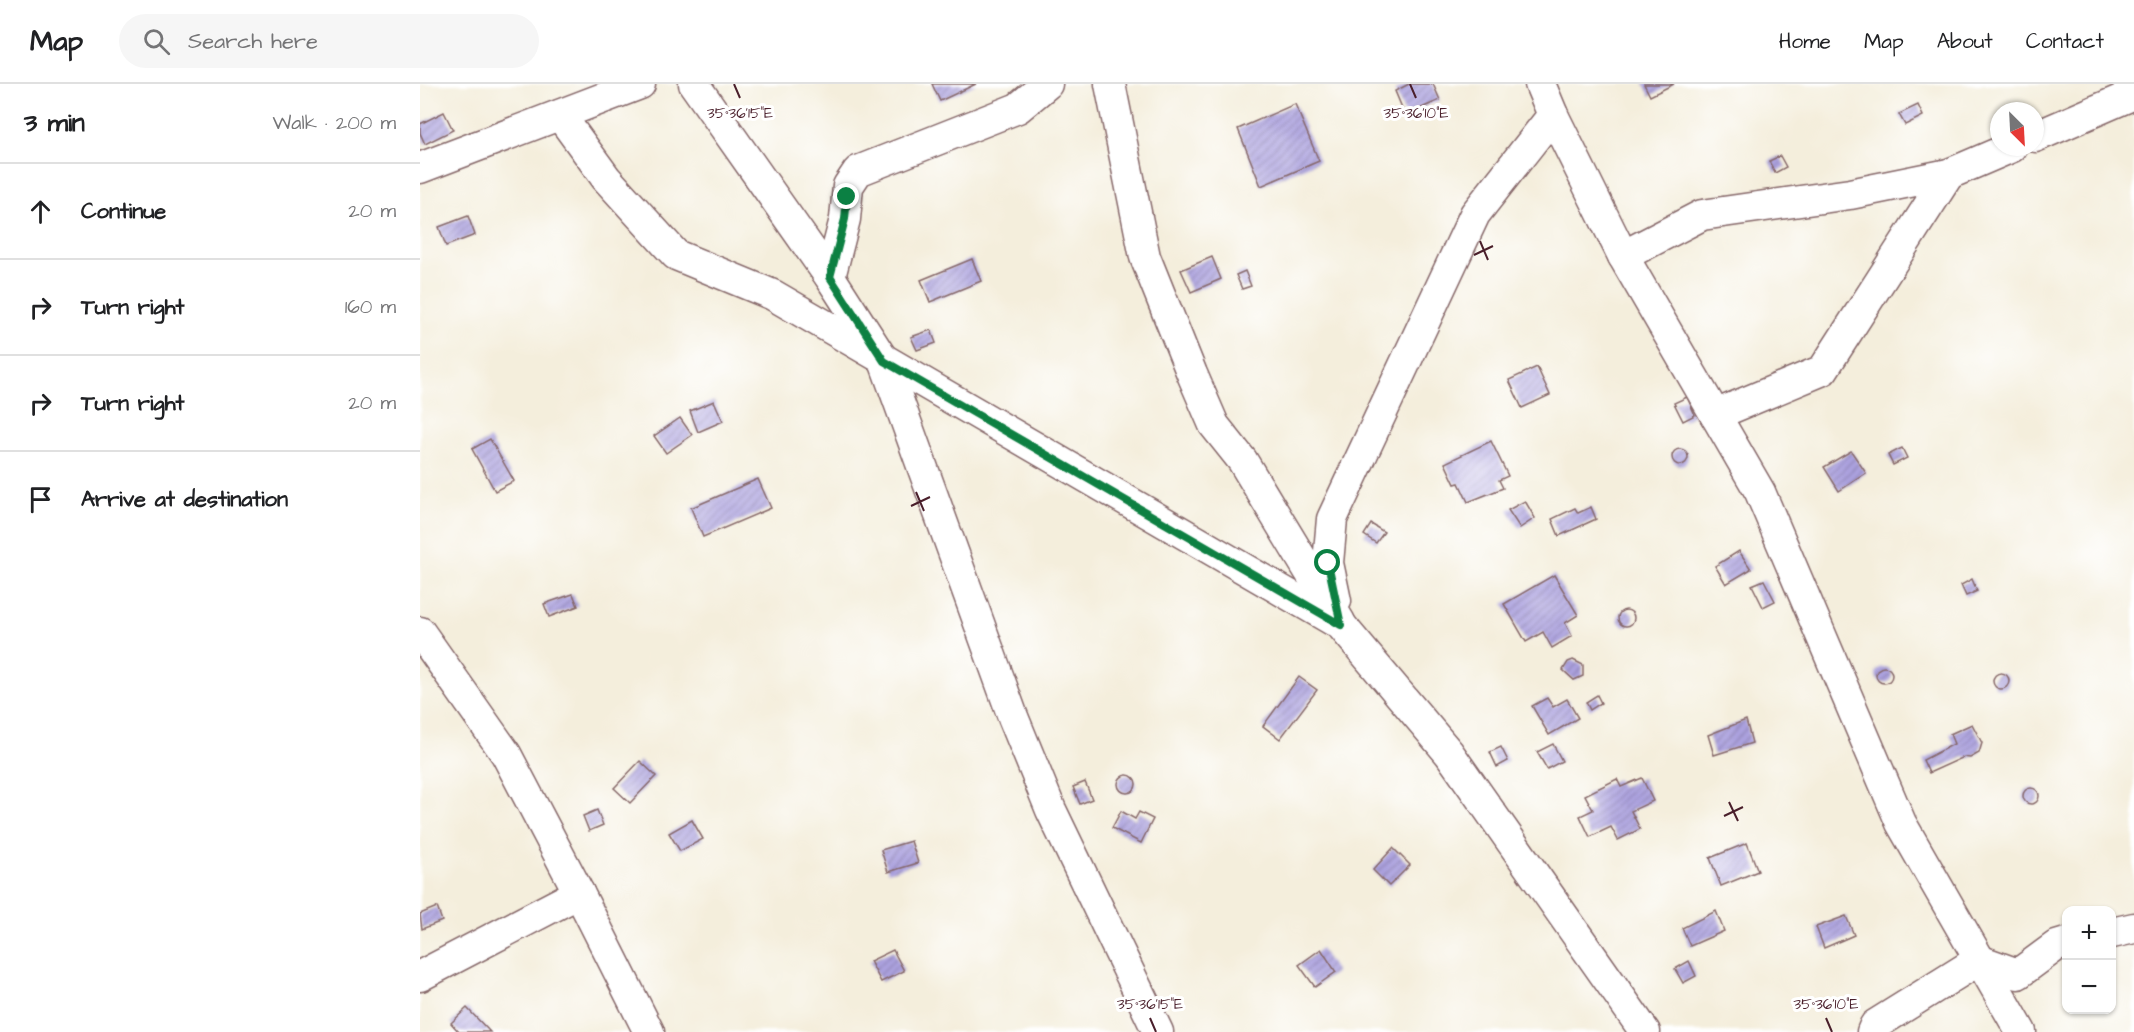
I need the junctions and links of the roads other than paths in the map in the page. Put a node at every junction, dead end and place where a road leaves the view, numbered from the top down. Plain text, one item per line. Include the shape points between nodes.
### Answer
1 (640, 84) edge
2 (694, 84) edge
3 (1047, 84) edge
4 (1110, 84) edge
5 (1540, 84) edge
6 (2134, 94) edge
7 (560, 115) junction
8 (1552, 115) junction
9 (2044, 133) edge
10 (1991, 156) edge
11 (420, 168) edge
12 (1949, 174) junction
13 (1623, 256) junction
14 (830, 277) junction
15 (884, 361) junction
16 (1715, 415) junction
17 (1341, 625) junction
18 (420, 633) edge
19 (579, 892) junction
20 (2134, 928) edge
21 (2116, 932) edge
22 (2062, 944) edge
23 (1979, 960) junction
24 (420, 976) edge
25 (649, 1032) edge
26 (1158, 1032) edge
27 (1645, 1032) edge
28 (1872, 1032) edge
29 (2020, 1032) edge

1 - 7 street
2 - 14 street
3 - 14 street via 1018,108 858,171 848,186 845,219
4 - 17 street via 1145,257 1192,374 1215,425 1242,460
5 - 8 street
6 - 9 street
7 - 11 street
7 - 15 street via 606,178 676,255 773,296
8 - 13 street
8 - 17 street via 1475,214 1332,519 1328,563
10 - 12 street
12 - 13 street via 1850,194 1702,214
12 - 16 street via 1823,370
13 - 16 street
14 - 15 street
15 - 17 street
15 - 26 street via 1038,779
16 - 23 street via 1760,492 1901,823
17 - 27 street via 1449,753
18 - 19 street via 506,754
19 - 24 street
19 - 25 street
20 - 21 street
22 - 23 street via 2018,974
23 - 28 street via 1875,1025
23 - 29 street

